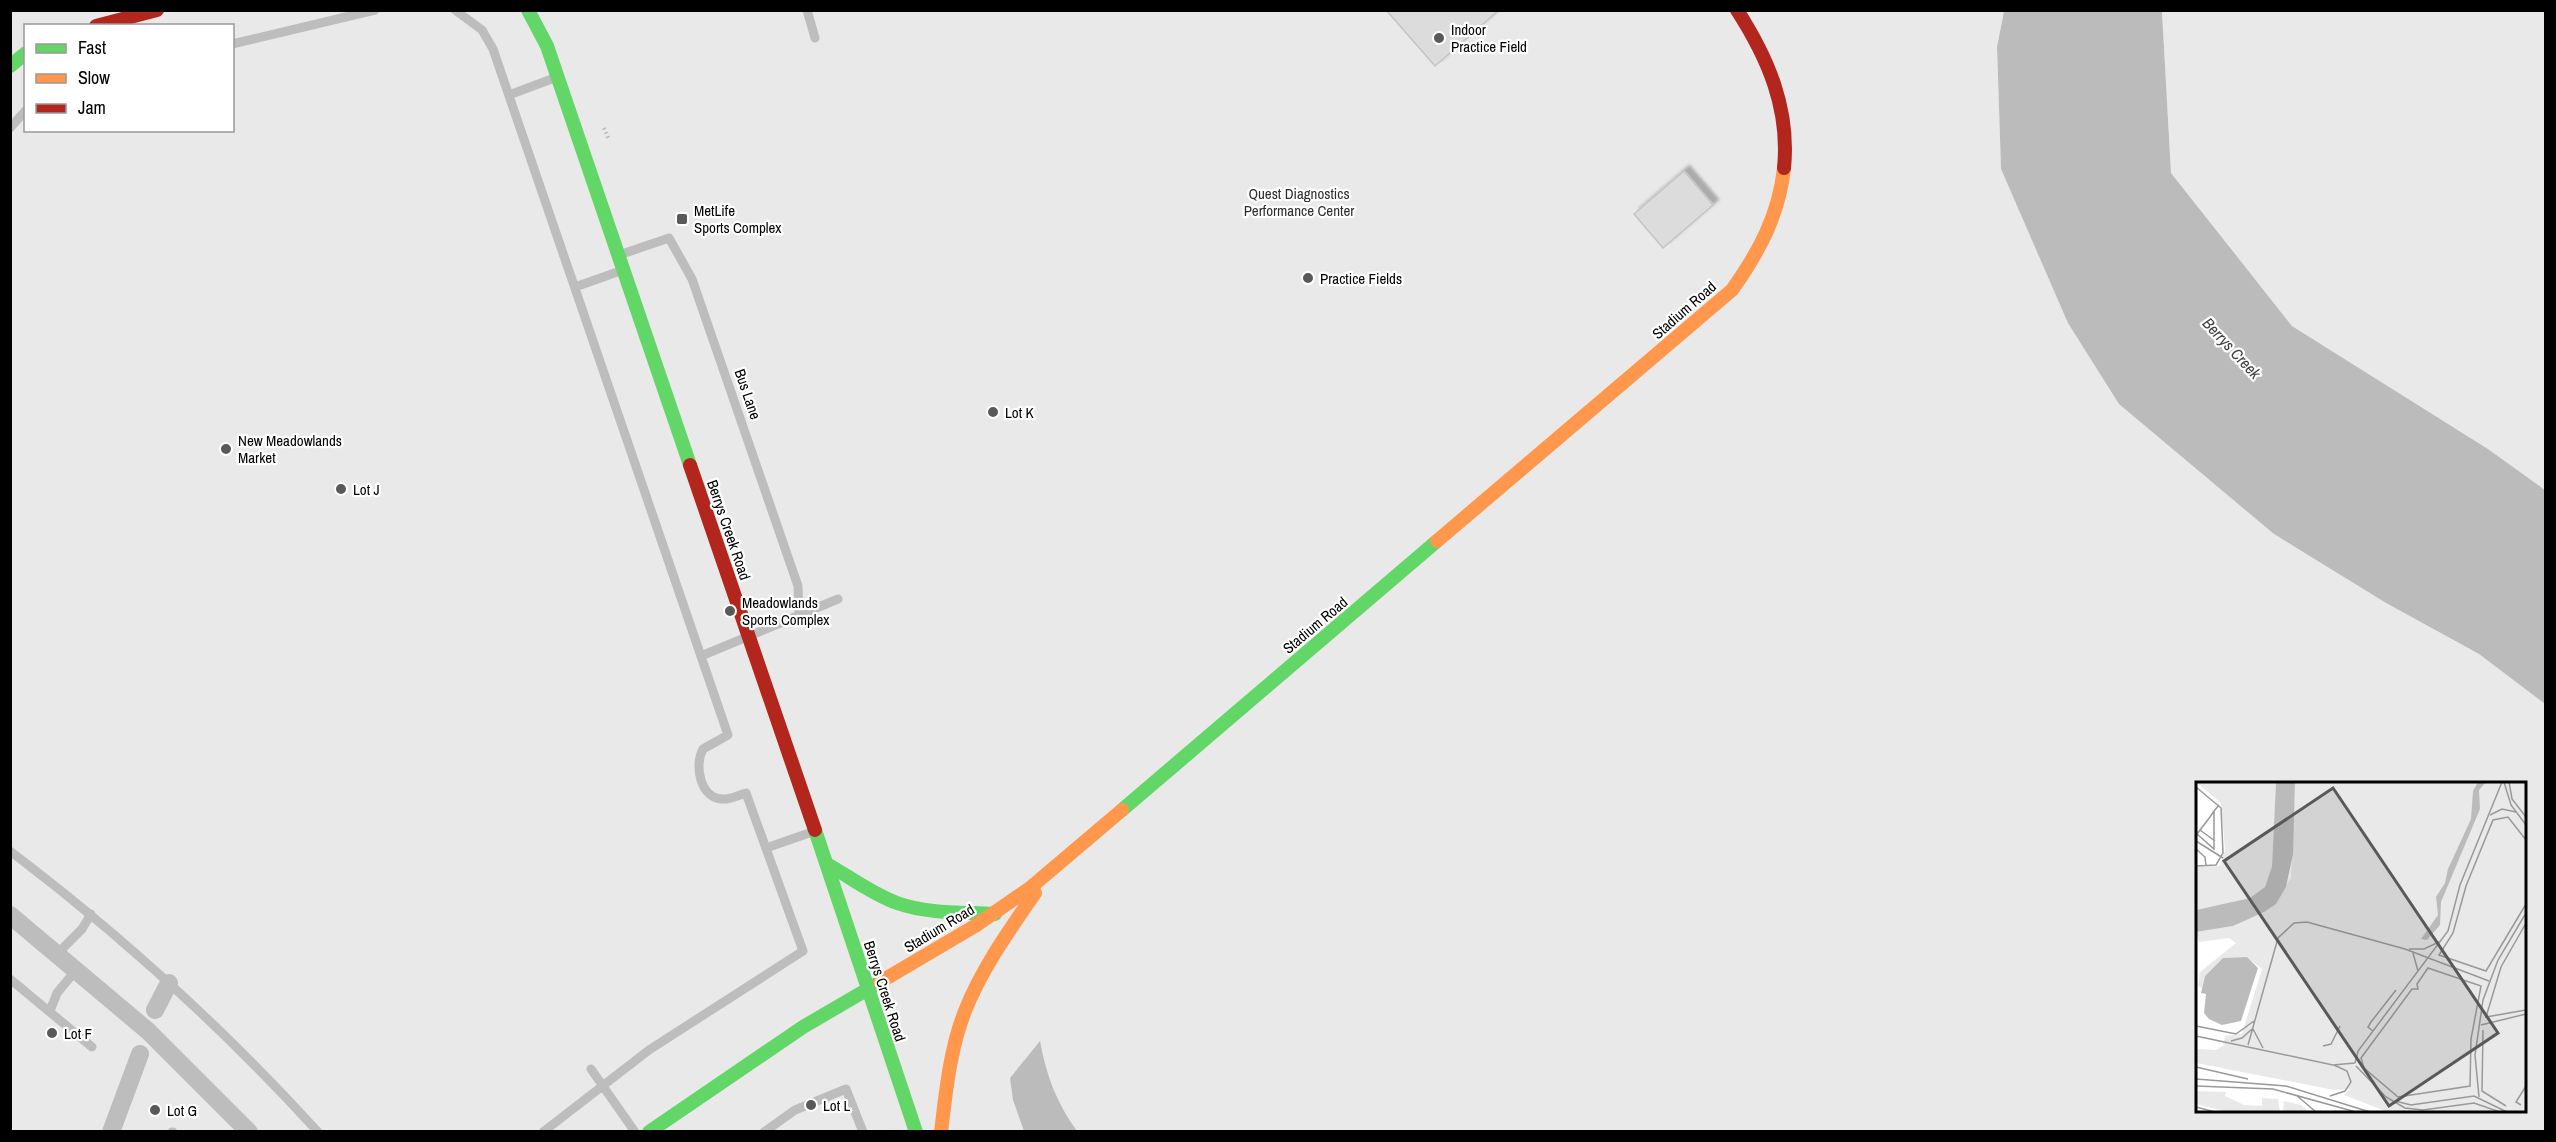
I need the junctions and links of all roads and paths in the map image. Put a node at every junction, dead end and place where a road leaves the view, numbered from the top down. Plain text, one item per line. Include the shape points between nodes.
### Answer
1 (157, 10) edge
2 (375, 10) edge
3 (455, 10) edge
4 (528, 10) edge
5 (807, 10) edge
6 (1737, 10) edge
7 (104, 24) edge
8 (815, 38) dead end
9 (234, 44) edge
10 (24, 53) edge
11 (10, 66) edge
12 (557, 77) junction
13 (509, 95) junction
14 (24, 112) edge
15 (10, 128) edge
16 (604, 128) dead end
17 (609, 140) dead end
18 (618, 255) junction
19 (622, 270) junction
20 (574, 287) junction
21 (838, 599) dead end
22 (799, 615) junction
23 (749, 636) junction
24 (701, 656) junction
25 (815, 831) junction
26 (766, 848) junction
27 (10, 851) edge
28 (827, 864) junction
29 (1049, 873) junction
30 (91, 914) junction
31 (995, 914) junction
32 (10, 915) edge
33 (58, 953) junction
34 (77, 969) junction
35 (10, 979) edge
36 (169, 983) junction
37 (867, 990) junction
38 (155, 1010) dead end
39 (50, 1011) junction
40 (92, 1047) dead end
41 (140, 1054) dead end
42 (591, 1069) dead end
43 (602, 1085) junction
44 (312, 1129) edge
45 (111, 1131) edge
46 (249, 1131) edge
47 (543, 1131) edge
48 (635, 1131) edge
49 (649, 1131) edge
50 (764, 1131) edge
51 (863, 1131) edge
52 (916, 1131) edge
53 (941, 1131) edge

1 - 7 street
2 - 9 lane
3 - 13 lane via 474,22 488,40
4 - 12 street, Berrys Creek Road via 543,37
5 - 8 lane
6 - 29 street, Stadium Road via 1771,67 1780,97 1786,151 1774,219 1742,277 1702,318
10 - 11 street
12 - 13 lane
12 - 18 street, Berrys Creek Road
13 - 20 lane
14 - 15 lane
16 - 17 path
18 - 19 street, Berrys Creek Road
18 - 22 lane, Bus Lane via 669,238 692,279 798,586
19 - 20 lane
19 - 23 street, Berrys Creek Road
20 - 24 lane
21 - 22 lane
22 - 23 lane
23 - 24 lane
23 - 25 street, Berrys Creek Road
24 - 26 lane via 728,735 703,749 698,762 702,780 707,792 716,798 746,793
25 - 26 lane
25 - 28 street, Berrys Creek Road
26 - 43 lane via 803,951 710,1009
27 - 30 lane
28 - 31 street via 883,897 907,906
28 - 37 street, Berrys Creek Road
29 - 31 street, Stadium Road
29 - 53 street via 991,958 963,1013
30 - 33 lane
30 - 36 lane
31 - 37 street, Stadium Road
32 - 33 street
33 - 34 street
34 - 39 lane via 57,993
34 - 46 street via 148,1031
35 - 39 lane
36 - 38 street
36 - 44 lane via 236,1046
37 - 49 street, Stadium Road via 764,1052
37 - 52 street, Berrys Creek Road
39 - 40 lane
41 - 45 street
42 - 43 lane
43 - 47 lane
43 - 48 lane
50 - 51 lane via 795,1110 846,1089

